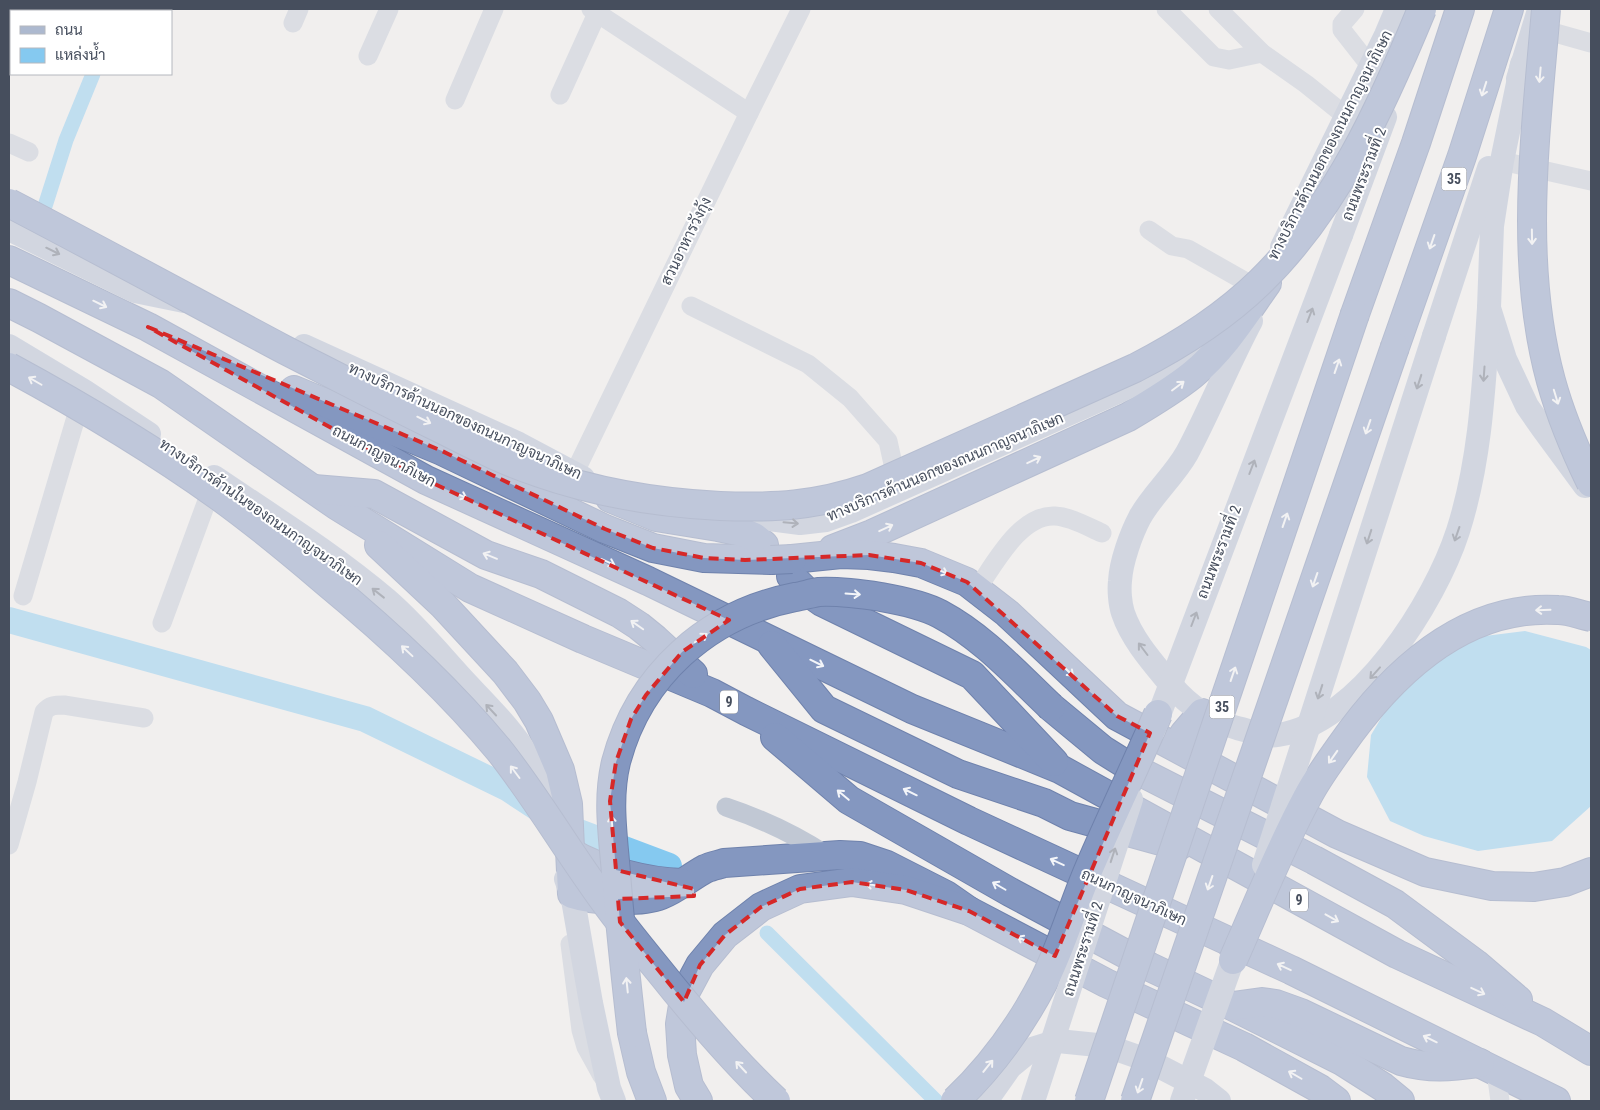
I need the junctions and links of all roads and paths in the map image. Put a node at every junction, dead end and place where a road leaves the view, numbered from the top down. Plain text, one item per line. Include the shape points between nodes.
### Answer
1 (389, 9) edge
2 (494, 9) edge
3 (801, 9) edge
4 (1166, 9) edge
5 (1218, 9) edge
6 (1355, 9) edge
7 (1397, 9) edge
8 (1422, 9) edge
9 (1460, 9) edge
10 (1509, 9) edge
11 (595, 10) edge
12 (1540, 15) edge
13 (1591, 43) edge
14 (1262, 53) junction
15 (368, 56) dead end
16 (1522, 64) junction
17 (1371, 67) junction
18 (560, 95) dead end
19 (455, 100) dead end
20 (748, 113) junction
21 (1342, 126) junction
22 (9, 143) edge
23 (29, 152) dead end
24 (1502, 161) junction
25 (1591, 181) edge
26 (9, 203) edge
27 (9, 229) edge
28 (1149, 230) dead end
29 (1284, 258) junction
30 (9, 260) edge
31 (1255, 287) junction
32 (9, 304) edge
33 (691, 306) dead end
34 (1489, 308) junction
35 (148, 327) junction
36 (9, 346) edge
37 (9, 367) edge
38 (84, 391) junction
39 (1564, 459) junction
40 (577, 475) junction
41 (215, 478) junction
42 (1591, 482) edge
43 (312, 489) junction
44 (899, 490) junction
45 (1591, 494) edge
46 (336, 505) junction
47 (1102, 534) dead end
48 (785, 559) junction
49 (976, 590) junction
50 (23, 596) dead end
51 (1591, 617) edge
52 (162, 623) dead end
53 (766, 638) junction
54 (712, 693) junction
55 (746, 712) junction
56 (1202, 713) junction
57 (1158, 714) junction
58 (144, 718) dead end
59 (1176, 746) junction
60 (1060, 768) junction
61 (1279, 802) junction
62 (726, 807) dead end
63 (9, 845) edge
64 (566, 852) junction
65 (828, 856) junction
66 (1225, 859) junction
67 (1591, 872) edge
68 (672, 889) junction
69 (572, 894) junction
70 (1394, 904) junction
71 (969, 911) junction
72 (1233, 960) junction
73 (1150, 967) junction
74 (1106, 983) junction
75 (1232, 1006) junction
76 (1543, 1022) junction
77 (1591, 1051) edge
78 (1483, 1065) junction
79 (612, 1095) edge
80 (652, 1101) edge
81 (698, 1101) edge
82 (776, 1101) edge
83 (955, 1101) edge
84 (986, 1101) edge
85 (1033, 1101) edge
86 (1089, 1101) edge
87 (1135, 1101) edge
88 (1182, 1101) edge
89 (1219, 1101) edge
90 (1336, 1101) edge
91 (1400, 1101) edge
92 (1500, 1101) edge
93 (1556, 1101) edge

1 - 15 street
2 - 19 street
3 - 20 street, สวนอาหารวังกุ้ง
4 - 14 street via 1214,57 1229,60
5 - 14 street
6 - 17 street via 1342,24 1342,30
7 - 17 main road, ทางบริการด้านนอกของถนนกาญจนาภิเษก
26 -> 8 highway, bridge via 322,369 513,464 588,488 637,498 735,506 806,504 868,488 1135,368 1197,333 1229,308 1283,257 1330,195 1385,94
57 -> 8 main road, ถนนพระรามที่ 2, bridge via 1341,235
86 -> 9 highway, 35, bridge
10 -> 87 highway, 35, bridge via 1462,156
11 - 18 street
11 - 20 street
12 - 13 street
12 - 16 main road, 35
12 -> 42 highway, bridge via 1532,181 1538,319 1551,380 1569,434
14 - 21 street via 1306,84
16 - 24 main road
16 -> 72 main road, 35, bridge
17 - 21 main road, ทางบริการด้านนอกของถนนกาญจนาภิเษก
20 - 40 street, สวนอาหารวังกุ้ง
21 - 29 main road
21 - 31 main road, ทางบริการด้านนอกของถนนกาญจนาภิเษก via 1284,244
22 - 23 street
24 - 25 street
24 - 34 main road via 1492,226
27 -> 40 main road, ทางบริการด้านนอกของถนนกาญจนาภิเษก via 135,291 225,310 519,444
28 - 31 street via 1172,246 1188,249
48 -> 29 highway via 841,546 872,534 1128,417 1164,396 1194,374 1220,347
56 -> 29 main road via 1179,694 1136,639 1122,611 1120,580 1127,549 1140,517 1186,455
30 -> 35 highway, ถนนกาญจนาภิเษก / 9
31 - 44 main road, ทางบริการด้านนอกของถนนกาญจนาภิเษก via 1219,330 1166,368
32 - 43 highway, ถนนกาญจนาภิเษก / 9 via 161,384
33 - 44 street via 808,364 850,398 888,441
34 - 39 main road via 1516,384
34 -> 56 main road via 1482,407 1469,492 1442,572 1402,639 1355,693 1306,728 1277,735 1257,733
35 - 48 highway via 442,451 605,529 653,548 704,558
35 -> 53 highway, ถนนกาญจนาภิเษก / 9 via 426,480
36 - 38 main road, ทางบริการด้านในของถนนกาญจนาภิเษก
82 -> 37 highway, bridge via 687,1006 596,890 500,752 456,700 408,652 284,546 220,497 126,435
38 - 41 main road, ทางบริการด้านในของถนนกาญจนาภิเษก
38 - 50 street
39 - 42 highway
39 - 45 main road
40 -> 44 main road, ทางบริการด้านนอกของถนนกาญจนาภิเษก via 705,510 800,523 826,520
40 - 48 highway via 614,500 656,517 742,532
41 - 52 street
64 -> 41 main road, ทางบริการด้านในของถนนกาญจนาภิเษก, bridge via 540,777 523,746 416,628 319,548
43 - 46 highway, ถนนกาญจนาภิเษก / 9
54 -> 43 highway, ถนนกาญจนาภิเษก / 9 via 655,639 611,609 541,574 486,555 374,494
46 - 54 highway, ถนนกาญจนาภิเษก / 9 via 470,588
46 - 64 highway via 443,605 505,672 527,701 560,770 568,804
47 - 49 street via 1073,520 1054,516 1040,519 1026,526 1011,541
48 -> 49 highway via 841,554 921,563 967,582
48 - 60 highway via 805,590 822,602 972,675
49 -> 59 highway via 1006,613 1117,716
51 -> 72 highway, bridge via 1559,610 1497,616 1460,631 1404,671 1350,733 1307,798
53 -> 60 highway, ถนนกาญจนาภิเษก / 9 via 912,709
53 - 66 highway, ถนนกาญจนาภิเษก via 824,709 958,774 1044,803 1070,816
54 - 55 highway, ถนนกาญจนาภิเษก / 9
73 -> 55 highway via 849,800
78 -> 55 highway, ถนนกาญจนาภิเษก / 9 via 1291,970 969,821
56 - 59 highway
83 -> 57 highway, bridge via 1000,1052 1043,983 1089,868
85 -> 57 main road, ถนนพระรามที่ 2, bridge
58 - 63 street via 64,705 48,707
59 - 61 highway
60 - 66 highway, ถนนกาญจนาภิเษก / 9
61 - 67 highway via 1337,834 1425,872 1492,886 1534,887 1565,882
61 - 70 highway
62 - 65 street via 788,832
64 - 68 highway via 584,861 661,882
64 - 69 highway
65 - 68 highway via 724,863 707,868
65 - 71 highway via 860,856 887,865 946,895
66 -> 76 highway, ถนนกาญจนาภิเษก / 9 via 1397,954
68 - 69 highway via 648,899 635,900
69 - 79 main road
70 - 76 highway via 1476,964
80 -> 70 highway, bridge via 632,1033 620,929 610,801 616,762 632,719 656,679 682,652 722,624 777,601 819,592 857,593 898,600 939,613 984,644 1051,707 1127,765
74 -> 71 highway
71 -> 81 highway via 906,890 852,882 800,889 761,907 725,934 700,965 685,993 680,1024 682,1055 689,1086
72 - 88 main road, 35, bridge
73 - 74 highway
73 - 75 highway
90 -> 74 highway via 1244,1047
75 - 78 highway via 1262,1002 1276,1004 1416,1066
75 - 91 highway via 1342,1060
76 - 77 highway, ถนนกาญจนาภิเษก / 9
78 - 92 street
78 - 93 highway, ถนนกาญจนาภิเษก / 9
84 - 89 main road via 1010,1067 1032,1049 1058,1041 1107,1046 1147,1060 1205,1090

